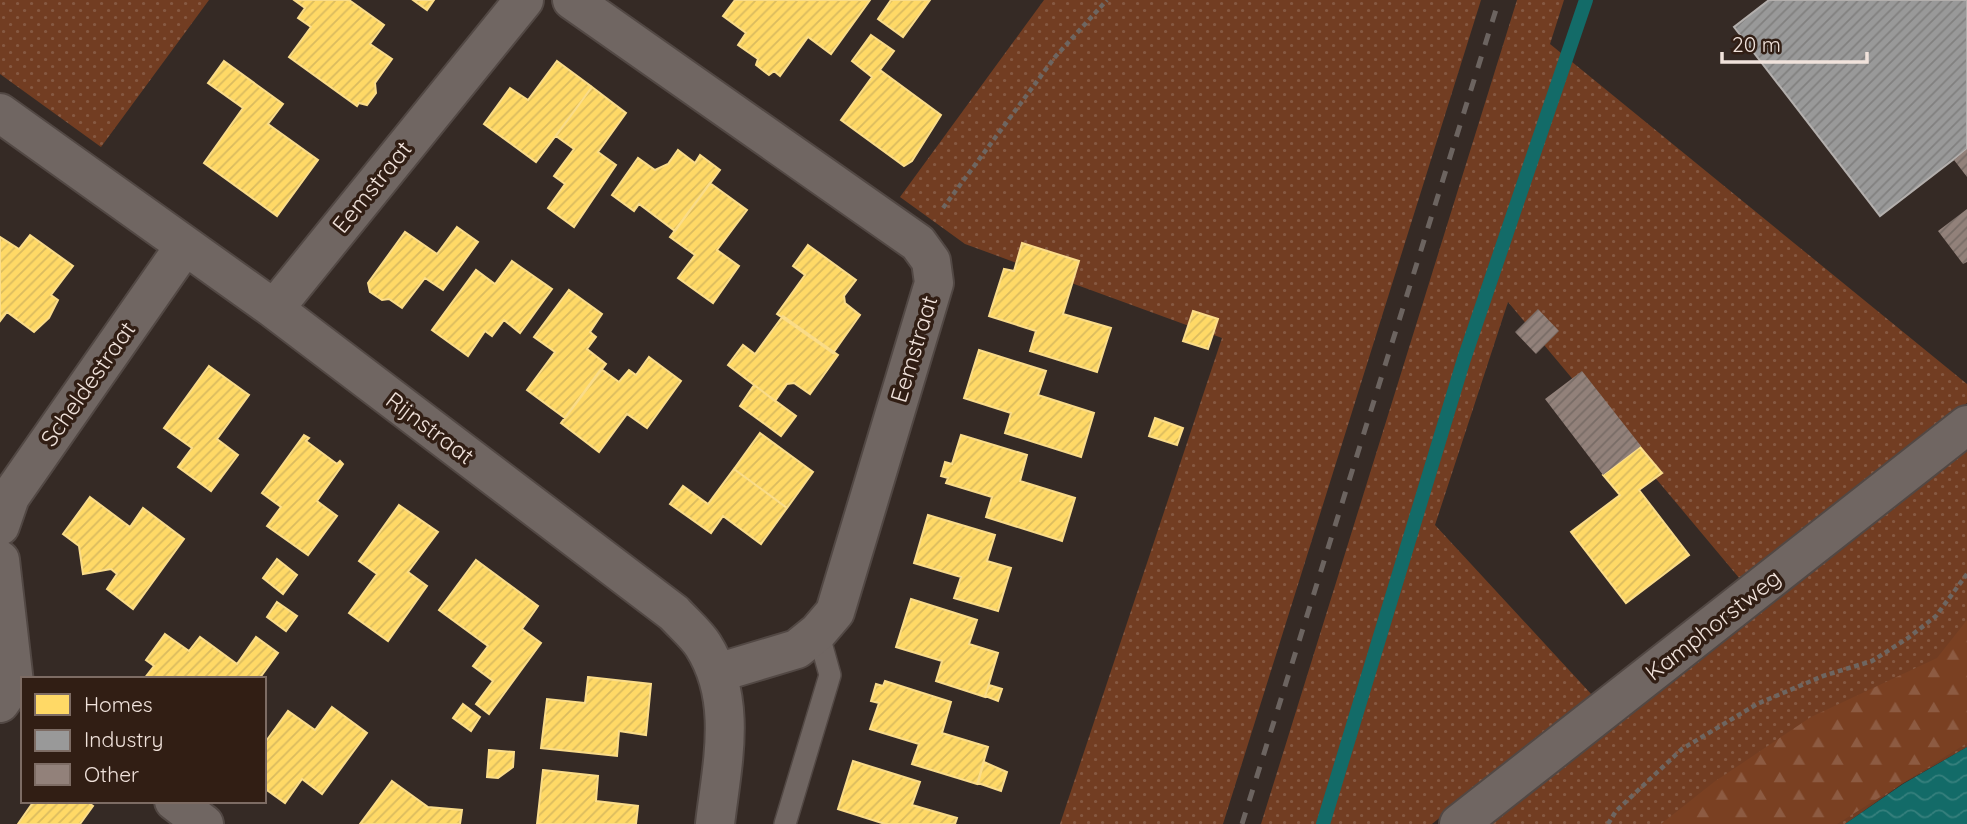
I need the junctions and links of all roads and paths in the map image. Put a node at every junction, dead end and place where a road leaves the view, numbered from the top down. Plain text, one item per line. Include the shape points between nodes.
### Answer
1 (524, 0) edge
2 (572, 0) edge
3 (1107, 0) edge
4 (0, 113) edge
5 (918, 243) junction
6 (184, 247) junction
7 (274, 309) junction
8 (1967, 425) edge
9 (0, 526) edge
10 (0, 560) edge
11 (1967, 574) edge
12 (818, 632) junction
13 (717, 673) junction
14 (12, 692) edge
15 (177, 803) edge
16 (204, 824) edge
17 (715, 824) edge
18 (785, 824) edge
19 (1459, 824) edge
20 (1608, 824) edge

1 - 7 street, Eemstraat
2 - 5 street, Eemstraat
3 - 5 path via 1055,57
4 - 6 street, Rijnstraat
5 - 12 street, Eemstraat via 932,261 934,283 835,612
6 - 7 street, Rijnstraat
6 - 9 street, Scheldestraat via 10,497
7 - 13 street, Rijnstraat via 674,613 703,644
8 - 19 street, Kamphorstweg
10 - 14 street
11 - 20 path via 1936,616 1871,661 1757,704 1682,749
12 - 13 street, Eemstraat via 797,649
12 - 18 lane via 830,675
13 - 17 street, Rijnstraat via 726,704
15 - 16 street

